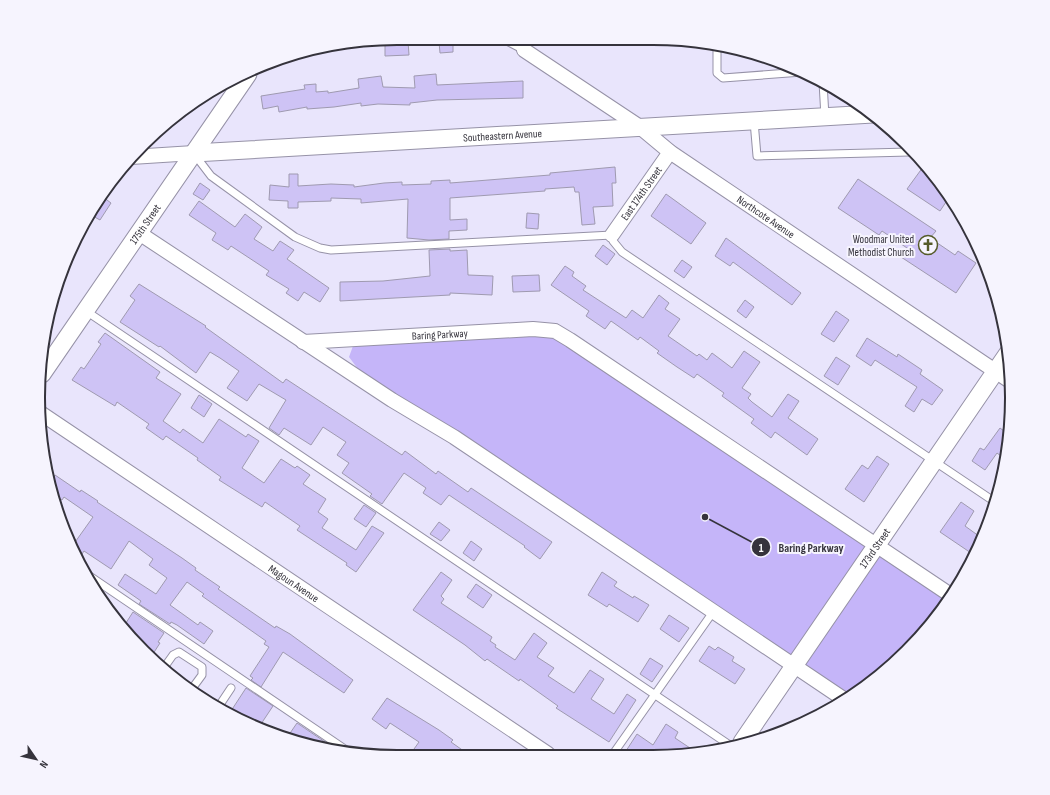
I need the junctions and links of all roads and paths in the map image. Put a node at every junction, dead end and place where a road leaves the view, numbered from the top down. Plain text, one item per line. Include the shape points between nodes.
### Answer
1 (514, 45) edge
2 (524, 50) joint
3 (717, 51) edge
4 (789, 73) edge
5 (244, 80) edge
6 (823, 89) edge
7 (862, 115) edge
8 (825, 117) junction
9 (754, 120) junction
10 (640, 127) junction
11 (670, 152) junction
12 (906, 152) edge
13 (194, 153) junction
14 (140, 156) edge
15 (139, 233) junction
16 (612, 235) junction
17 (85, 311) junction
18 (303, 342) junction
19 (1003, 360) edge
20 (47, 367) edge
21 (995, 371) junction
22 (1004, 377) edge
23 (46, 417) edge
24 (934, 461) junction
25 (990, 499) edge
26 (876, 545) junction
27 (96, 581) edge
28 (946, 592) edge
29 (713, 612) junction
30 (186, 642) junction
31 (180, 652) junction
32 (166, 664) edge
33 (794, 666) junction
34 (194, 685) edge
35 (231, 688) dead end
36 (654, 694) junction
37 (840, 696) edge
38 (222, 703) edge
39 (745, 738) edge
40 (725, 742) edge
41 (338, 745) edge
42 (542, 750) edge
43 (616, 750) edge

1 - 2 lane
2 - 10 street, Northcote Avenue
3 - 4 lane via 718,73 723,78
5 - 13 street, 175th Street
6 - 8 lane
7 - 8 street, Southeastern Avenue
8 - 9 street, Southeastern Avenue
9 - 10 street, Southeastern Avenue
9 - 12 lane via 757,156
10 - 11 street, Northcote Avenue
10 - 13 street, Southeastern Avenue
11 - 16 street, East 174th Street
11 - 21 street, Northcote Avenue
13 - 14 street, Southeastern Avenue
13 - 15 street, 175th Street
13 - 16 lane via 211,176 295,237 320,248 331,250
15 - 17 street, 175th Street
15 - 18 street
16 - 24 lane via 613,241 622,252
17 - 20 street, 175th Street
17 - 36 lane
18 - 26 street, Baring Parkway via 533,329 555,331
18 - 29 street via 454,437
19 - 21 street, 173rd Street
21 - 22 street, Northcote Avenue
21 - 24 street, 173rd Street
23 - 42 street, Magoun Avenue
24 - 25 lane
24 - 26 street, 173rd Street
26 - 28 street, Baring Parkway
26 - 33 street, 173rd Street
27 - 30 lane
29 - 33 street
29 - 36 lane
30 - 31 lane
30 - 41 lane
31 - 32 lane via 173,655
31 - 34 lane via 202,667 202,675
33 - 37 street
33 - 39 street, 173rd Street
35 - 38 lane
36 - 40 lane
36 - 43 lane

